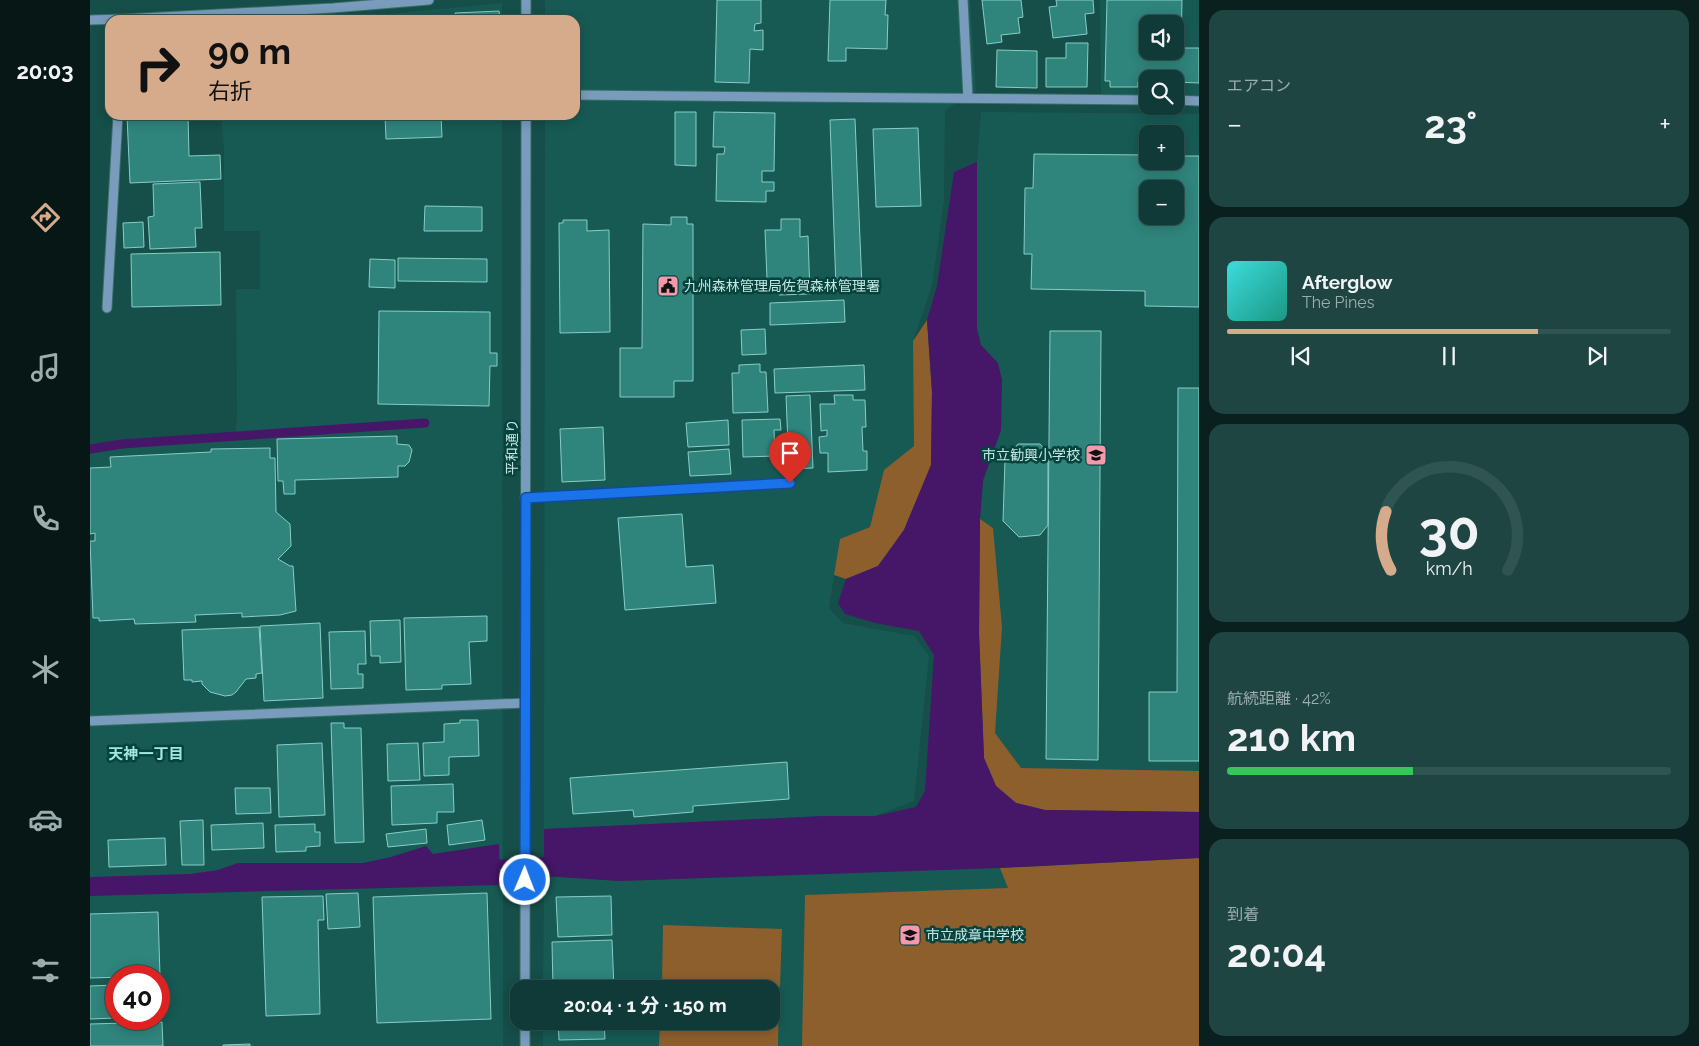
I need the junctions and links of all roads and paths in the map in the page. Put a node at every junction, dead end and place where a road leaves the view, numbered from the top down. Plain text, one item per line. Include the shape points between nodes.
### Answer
1 (429, 0) edge
2 (526, 0) edge
3 (963, 0) edge
4 (207, 15) edge
5 (526, 15) edge
6 (90, 20) edge
7 (105, 20) edge
8 (580, 94) edge
9 (968, 98) junction
10 (1139, 100) edge
11 (1184, 100) edge
12 (1199, 100) edge
13 (118, 120) edge
14 (526, 120) edge
15 (108, 308) dead end
16 (790, 483) dead end
17 (526, 498) junction
18 (525, 703) junction
19 (90, 720) edge
20 (525, 980) edge
21 (525, 1030) edge
22 (525, 1046) edge

1 - 4 street
2 - 5 street
3 - 9 street
6 - 7 street
8 - 9 street
9 - 10 street
11 - 12 street
13 - 15 street
14 - 17 street, 平和通り
16 - 17 street
17 - 18 street, 平和通り
18 - 19 street
18 - 20 street, 平和通り
21 - 22 street

